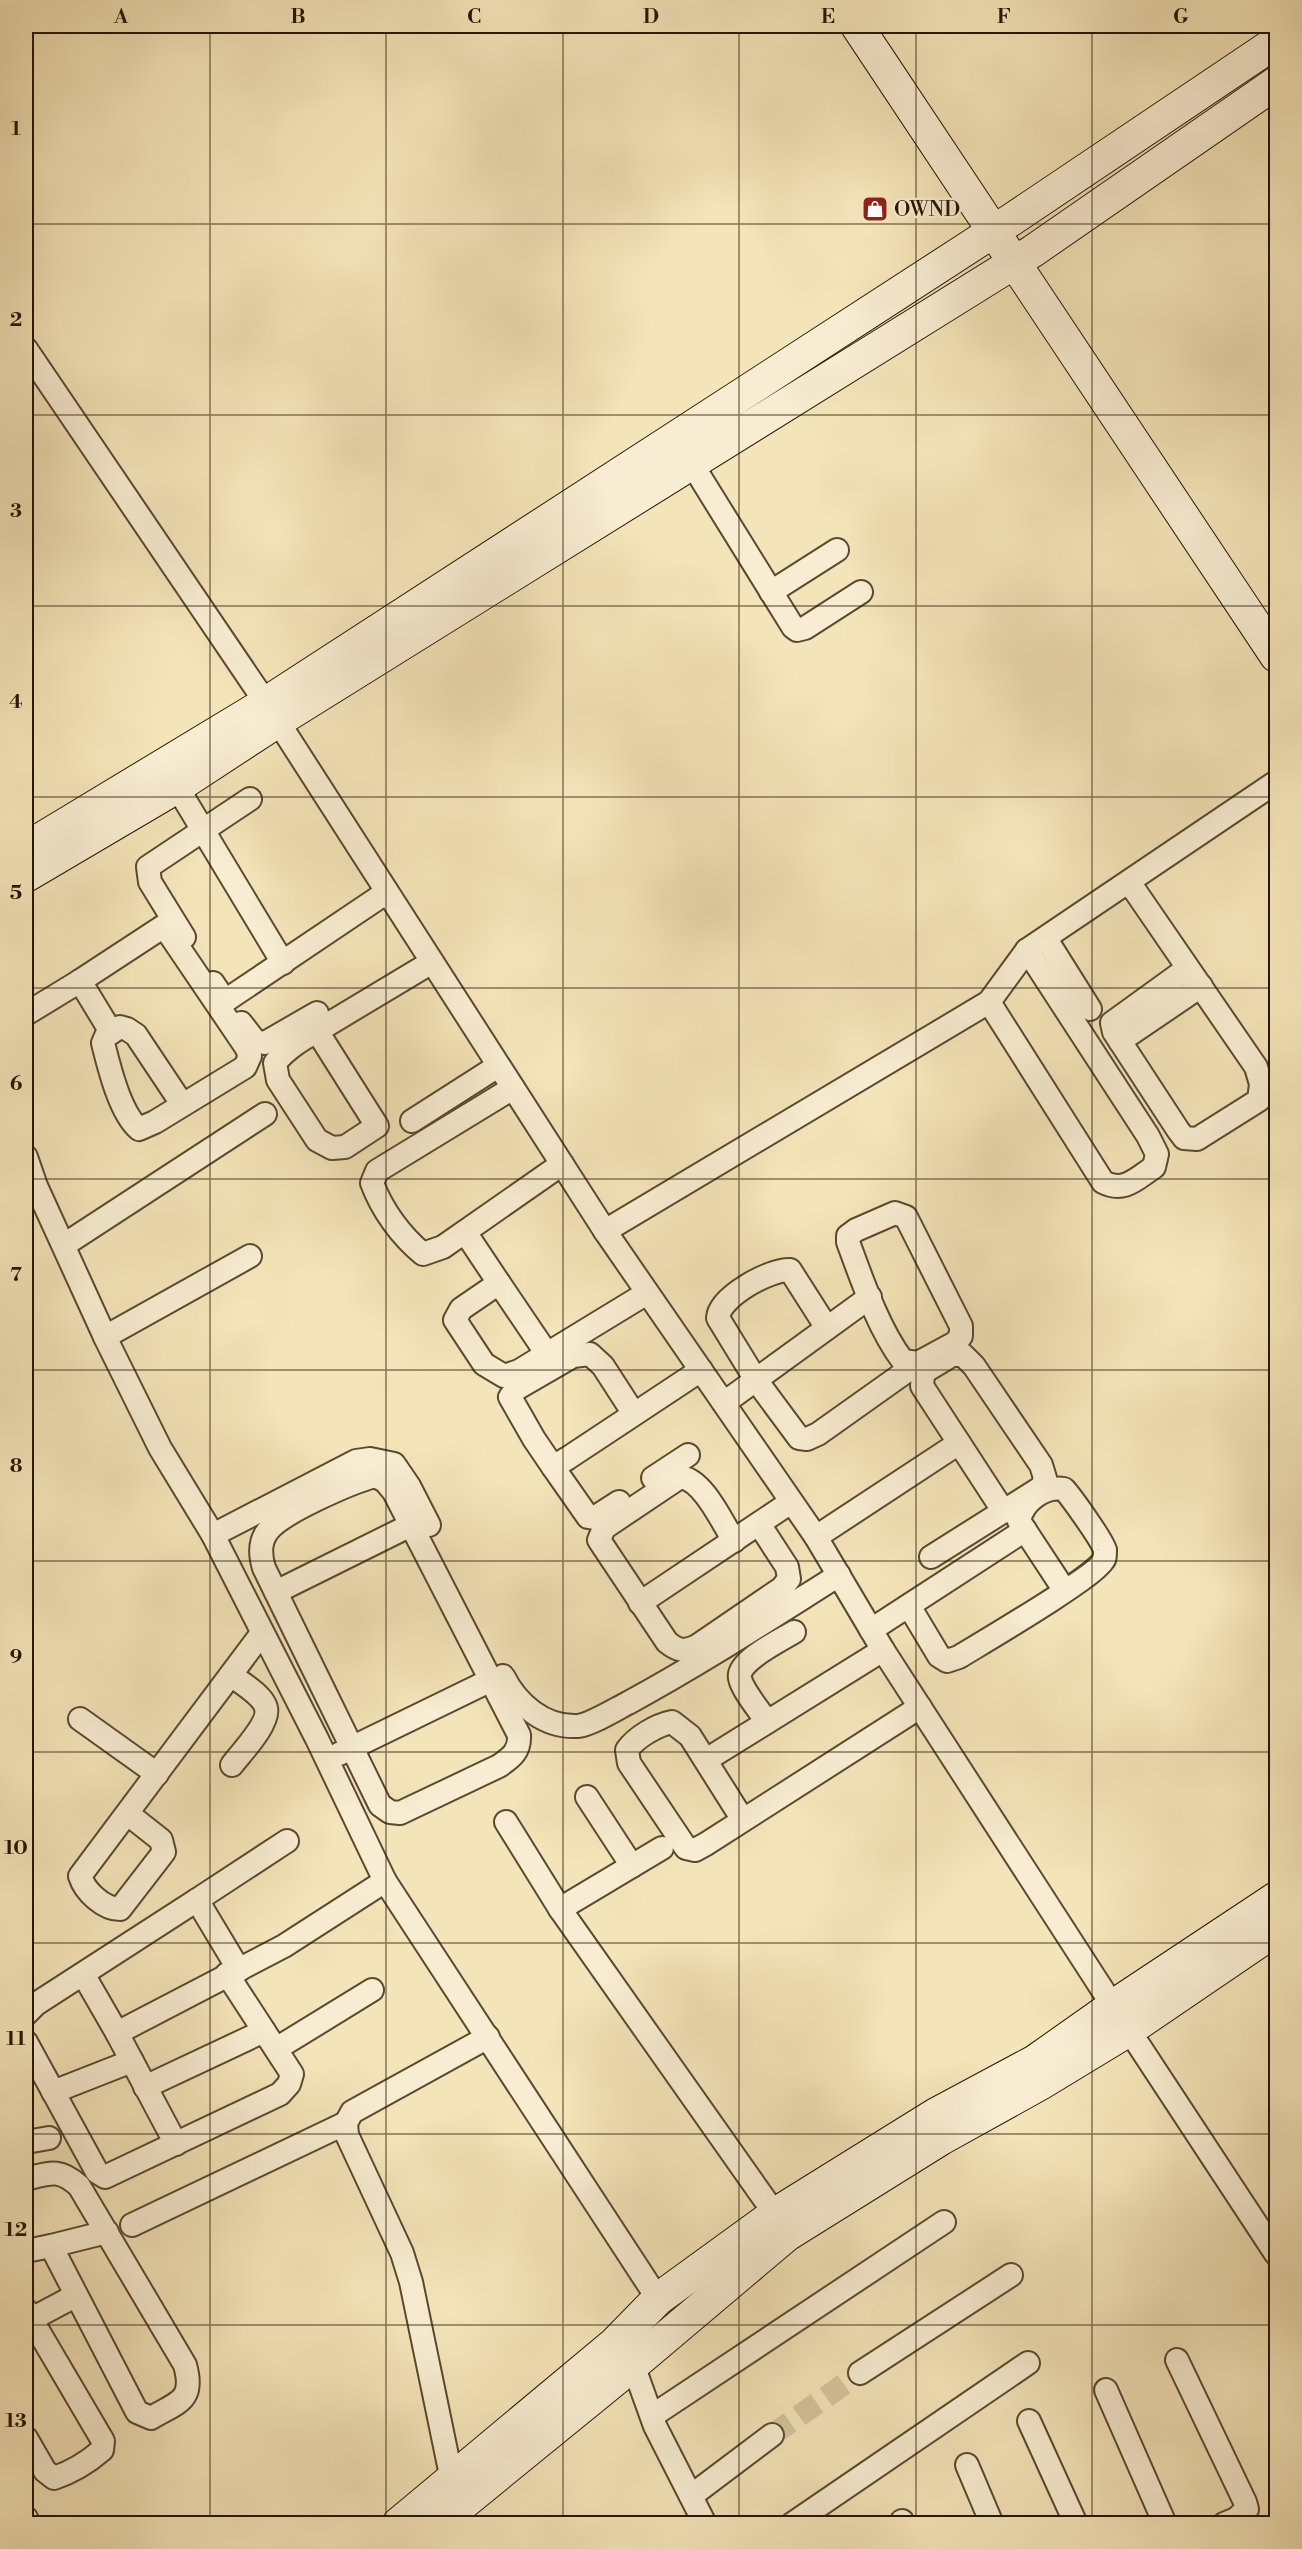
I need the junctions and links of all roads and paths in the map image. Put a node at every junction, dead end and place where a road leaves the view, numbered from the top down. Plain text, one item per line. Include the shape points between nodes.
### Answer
1 (857, 26) edge
2 (882, 26) edge
3 (1276, 42) edge
4 (1276, 83) edge
5 (1003, 226) junction
6 (1024, 257) junction
7 (26, 349) edge
8 (692, 464) junction
9 (837, 550) dead end
10 (771, 592) junction
11 (861, 592) dead end
12 (1276, 617) edge
13 (1276, 656) edge
14 (272, 712) junction
15 (1276, 782) edge
16 (177, 787) junction
17 (250, 799) dead end
18 (203, 830) junction
19 (26, 848) edge
20 (26, 876) edge
21 (136, 882) dead end
22 (1129, 882) junction
23 (387, 892) junction
24 (164, 926) junction
25 (1036, 945) junction
26 (432, 962) junction
27 (283, 963) junction
28 (1194, 977) junction
29 (80, 981) junction
30 (344, 997) dead end
31 (225, 1001) junction
32 (989, 1002) junction
33 (1090, 1009) dead end
34 (26, 1014) edge
35 (316, 1031) junction
36 (111, 1032) junction
37 (498, 1066) junction
38 (513, 1088) junction
39 (182, 1104) junction
40 (265, 1114) dead end
41 (412, 1121) dead end
42 (377, 1126) junction
43 (393, 1149) dead end
44 (26, 1157) edge
45 (562, 1164) junction
46 (605, 1231) junction
47 (465, 1232) junction
48 (64, 1245) junction
49 (250, 1256) dead end
50 (499, 1283) junction
51 (647, 1293) junction
52 (870, 1297) junction
53 (827, 1328) junction
54 (105, 1338) junction
55 (547, 1354) junction
56 (918, 1363) junction
57 (701, 1370) junction
58 (756, 1380) junction
59 (724, 1403) junction
60 (634, 1414) junction
61 (959, 1443) junction
62 (688, 1455) dead end
63 (553, 1467) junction
64 (791, 1502) junction
65 (1004, 1512) junction
66 (759, 1524) junction
67 (411, 1525) junction
68 (1025, 1530) junction
69 (213, 1535) junction
70 (816, 1537) junction
71 (734, 1540) junction
72 (931, 1557) dead end
73 (839, 1575) junction
74 (1065, 1591) junction
75 (276, 1592) junction
76 (640, 1603) junction
77 (909, 1606) junction
78 (794, 1632) dead end
79 (262, 1633) junction
80 (877, 1640) junction
81 (231, 1675) junction
82 (491, 1680) junction
83 (920, 1707) junction
84 (80, 1719) dead end
85 (767, 1722) junction
86 (352, 1748) junction
87 (327, 1760) junction
88 (706, 1760) junction
89 (232, 1765) dead end
90 (157, 1774) junction
91 (587, 1797) dead end
92 (128, 1814) dead end
93 (744, 1820) junction
94 (506, 1822) dead end
95 (287, 1841) dead end
96 (662, 1848) dead end
97 (632, 1866) junction
98 (385, 1881) junction
99 (1276, 1898) edge
100 (197, 1900) junction
101 (560, 1909) junction
102 (1276, 1930) edge
103 (233, 1972) junction
104 (83, 1974) junction
105 (372, 1990) dead end
106 (26, 2014) edge
107 (1121, 2018) junction
108 (117, 2033) junction
109 (488, 2037) junction
110 (270, 2040) junction
111 (26, 2042) edge
112 (132, 2061) junction
113 (145, 2087) junction
114 (52, 2092) junction
115 (346, 2123) junction
116 (49, 2138) dead end
117 (26, 2142) edge
118 (176, 2144) junction
119 (26, 2179) edge
120 (775, 2214) junction
121 (944, 2222) dead end
122 (132, 2225) dead end
123 (106, 2232) junction
124 (51, 2246) junction
125 (26, 2251) edge
126 (1276, 2254) edge
127 (1011, 2275) dead end
128 (75, 2296) junction
129 (658, 2299) junction
130 (27, 2317) edge
131 (622, 2336) junction
132 (1177, 2360) dead end
133 (1028, 2363) dead end
134 (633, 2365) junction
135 (860, 2373) tunnel mouth
136 (1106, 2390) dead end
137 (652, 2416) junction
138 (1029, 2421) dead end
139 (772, 2435) tunnel mouth
140 (26, 2438) edge
141 (967, 2465) dead end
142 (452, 2480) junction
143 (691, 2496) junction
144 (26, 2518) edge
145 (1233, 2522) edge
146 (29, 2523) edge
147 (398, 2523) edge
148 (438, 2523) edge
149 (705, 2523) edge
150 (792, 2523) edge
151 (992, 2523) edge
152 (1076, 2523) edge
153 (1166, 2523) edge

1 - 5 street
2 - 5 street
3 - 5 street
4 - 6 street
5 - 6 street
5 - 14 street
6 - 8 street
6 - 12 street
6 - 13 street
7 - 14 street
8 - 10 street
8 - 14 street
9 - 10 street
10 - 11 street via 797,630
14 - 16 street
14 - 19 street
14 - 23 street
15 - 22 street
16 - 18 street
16 - 20 street
17 - 18 street
18 - 27 street
18 - 31 street via 148,867 150,882
21 - 24 street
22 - 25 street
22 - 28 street
23 - 26 street
23 - 27 street
24 - 29 street
24 - 39 street via 250,1056 245,1067
25 - 32 street
25 - 32 street via 1158,1154 1154,1167 1123,1187 1102,1182
25 - 33 street
26 - 35 street
26 - 37 street
27 - 31 street
28 - 28 street via 1112,1023 1114,1032 1184,1138 1197,1139 1259,1100 1261,1084 1256,1067
29 - 34 street
29 - 36 street
30 - 31 street via 265,1042 255,1041
32 - 46 street
35 - 42 street
35 - 42 street via 275,1063 278,1080 317,1140 332,1148 345,1147
36 - 39 street via 120,1027 136,1035
36 - 39 street via 105,1035 103,1043 132,1123 139,1129
37 - 38 street
37 - 41 street
38 - 45 street
38 - 47 street via 377,1171 372,1183 407,1241 423,1254
40 - 48 street
42 - 43 street
44 - 48 street
45 - 46 street
45 - 47 street
46 - 51 street
47 - 50 street
48 - 54 street
49 - 54 street
50 - 55 street
50 - 55 street via 461,1309 455,1320 484,1364 504,1376
51 - 55 street
51 - 57 street
52 - 53 street
52 - 56 street via 896,1352 903,1361
52 - 56 street via 848,1236 895,1213 906,1217 961,1326 962,1336
53 - 58 street
53 - 58 street via 790,1270 764,1276 725,1301 717,1318
54 - 69 street via 160,1448
56 - 58 street via 807,1439 799,1438
57 - 59 street
57 - 60 street
58 - 59 street
59 - 64 street
60 - 63 street
60 - 63 street via 603,1366 590,1354 573,1356 516,1389 510,1397 516,1410
61 - 65 street
61 - 65 street via 922,1386 927,1370 952,1354 963,1355 974,1366 1041,1466 1045,1478 1042,1487
61 - 70 street
62 - 63 street via 594,1518 581,1511
64 - 66 street
64 - 70 street
65 - 72 street
66 - 71 street
66 - 76 street via 787,1567 789,1579 782,1588 697,1646 686,1651 675,1649
67 - 75 street
67 - 75 street via 394,1492 375,1476 288,1514 262,1540 261,1556
67 - 82 street
68 - 74 street
68 - 74 street via 1019,1521 1026,1502 1053,1487 1064,1489 1072,1497 1105,1551 1104,1562 1095,1571
68 - 77 street
69 - 73 street via 356,1461 370,1459 394,1464 409,1486 511,1691 529,1710 548,1721 579,1726 675,1678
69 - 79 street
70 - 73 street
71 - 76 street
71 - 76 street via 689,1478 680,1477 670,1483 604,1528 599,1539
73 - 80 street
74 - 77 street via 959,1658 947,1661 939,1656
75 - 86 street
77 - 80 street
78 - 85 street via 745,1663 739,1671 740,1680
79 - 81 street
79 - 87 street
80 - 83 street
80 - 85 street
81 - 89 street via 266,1707 266,1720
81 - 90 street
82 - 86 street
82 - 86 street via 519,1735 520,1746 499,1766 400,1813 390,1812 380,1805
83 - 93 street
83 - 107 street
84 - 90 street
85 - 88 street
86 - 87 street
87 - 98 street
88 - 93 street
88 - 93 street via 690,1736 672,1722 662,1724 627,1750 629,1763 686,1848 695,1850
90 - 92 street
91 - 97 street
94 - 101 street
95 - 100 street
96 - 97 street
97 - 101 street
98 - 103 street via 284,1946
98 - 109 street
99 - 107 street
100 - 103 street
100 - 104 street
101 - 120 street
102 - 107 street
103 - 108 street
103 - 110 street
104 - 106 street
104 - 108 street
105 - 110 street
107 - 120 street via 936,2114
107 - 126 street
107 - 134 street via 1040,2084 941,2139 787,2235
108 - 112 street
109 - 115 street via 352,2112
109 - 129 street
110 - 113 street
110 - 118 street via 292,2073 280,2094
111 - 114 street
112 - 113 street
112 - 114 street
113 - 118 street
114 - 118 street via 97,2172 105,2177
115 - 122 street
115 - 142 street via 347,2135 405,2263
116 - 117 street
119 - 123 street via 53,2173 67,2175 79,2186
120 - 129 street
121 - 137 street
123 - 124 street
123 - 128 street via 186,2365 190,2382 185,2397 151,2418 137,2412
124 - 125 street
124 - 128 street
127 - 135 street
128 - 130 street
129 - 131 street
130 - 140 street via 103,2441 102,2450 90,2461 54,2478 45,2471
131 - 134 street
131 - 142 street
132 - 145 street via 1245,2502 1247,2510
133 - 150 street
134 - 137 street
134 - 148 street
136 - 153 street
137 - 143 street
138 - 152 street
139 - 143 street
141 - 151 street
142 - 147 street
143 - 149 street
144 - 146 street

